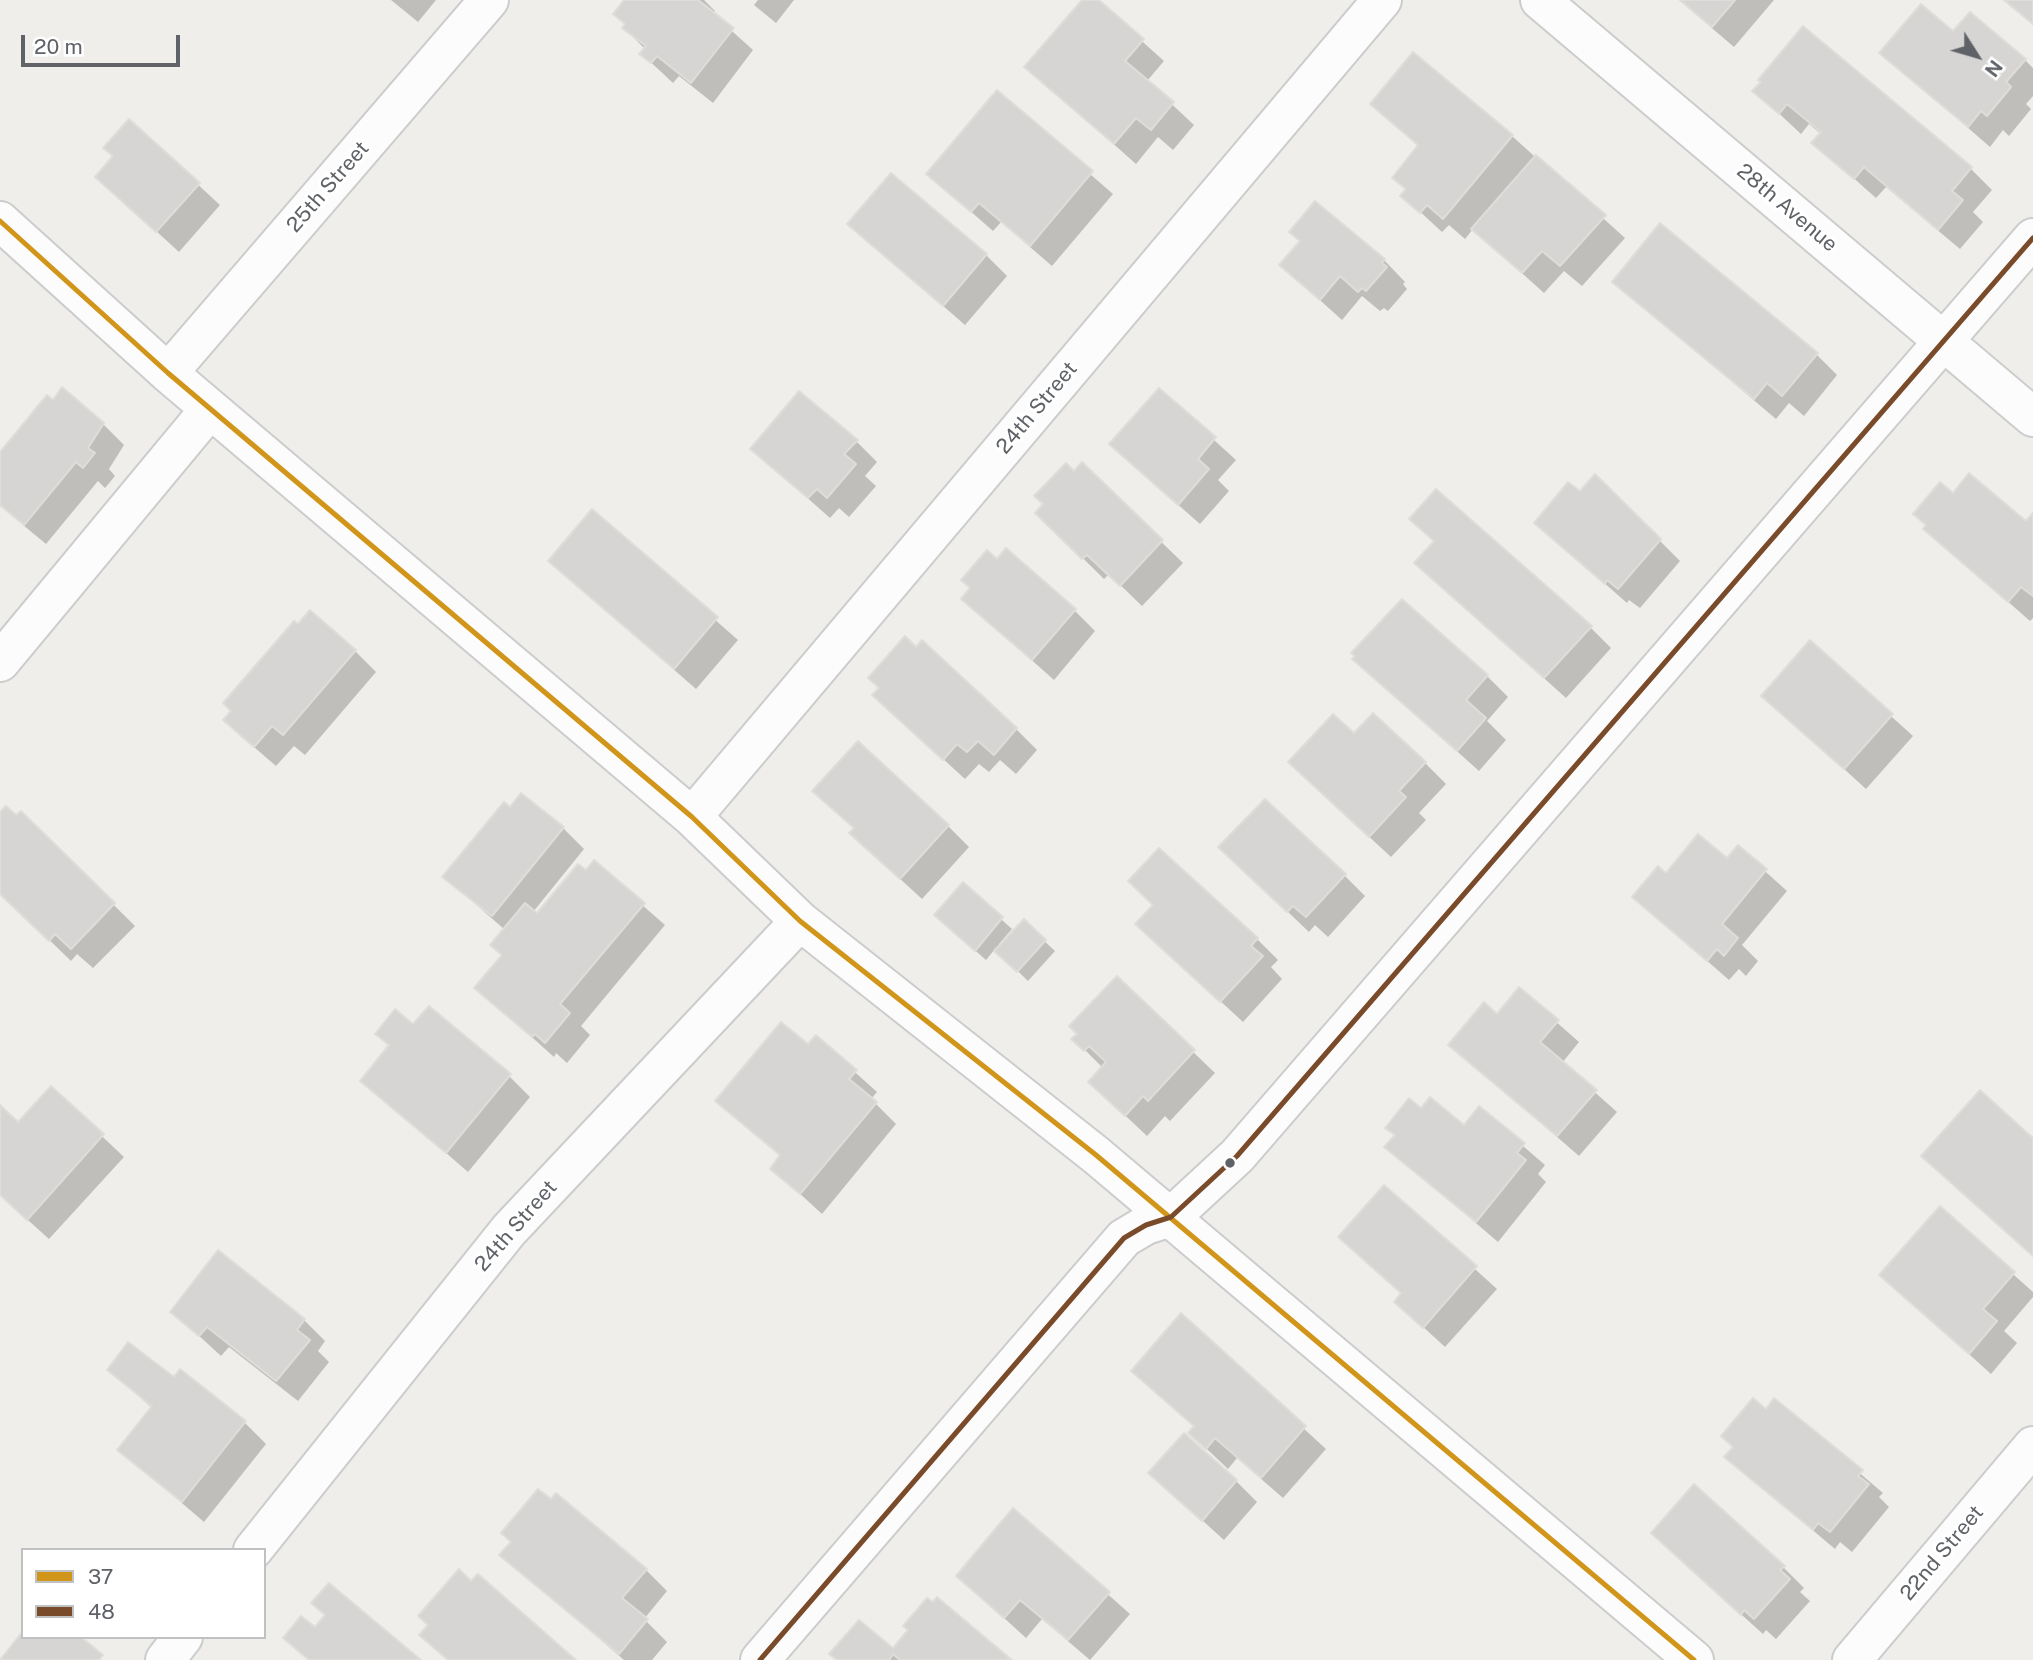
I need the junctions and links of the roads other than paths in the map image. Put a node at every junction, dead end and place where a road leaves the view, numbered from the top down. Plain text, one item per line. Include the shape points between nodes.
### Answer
1 (489, 0) edge
2 (1382, 0) edge
3 (1540, 0) edge
4 (0, 221) edge
5 (2033, 238) edge
6 (1946, 341) junction
7 (168, 373) junction
8 (210, 409) junction
9 (2033, 418) edge
10 (0, 662) edge
11 (692, 817) junction
12 (800, 920) junction
13 (1171, 1217) junction
14 (2033, 1446) edge
15 (255, 1548) edge
16 (181, 1639) edge
17 (165, 1660) edge
18 (760, 1660) edge
19 (1694, 1660) edge
20 (1852, 1660) edge

1 - 7 street, 25th Street
2 - 11 street, 24th Street
3 - 6 street, 28th Avenue
4 - 7 street
5 - 6 street
6 - 9 street, 28th Avenue
6 - 13 street via 1237,1156
7 - 8 street
8 - 10 street
8 - 11 street
11 - 12 street
12 - 13 street
12 - 15 street, 24th Street via 509,1230
13 - 18 street via 1146,1224 1124,1238
13 - 19 street
14 - 20 street, 22nd Street
16 - 17 street

